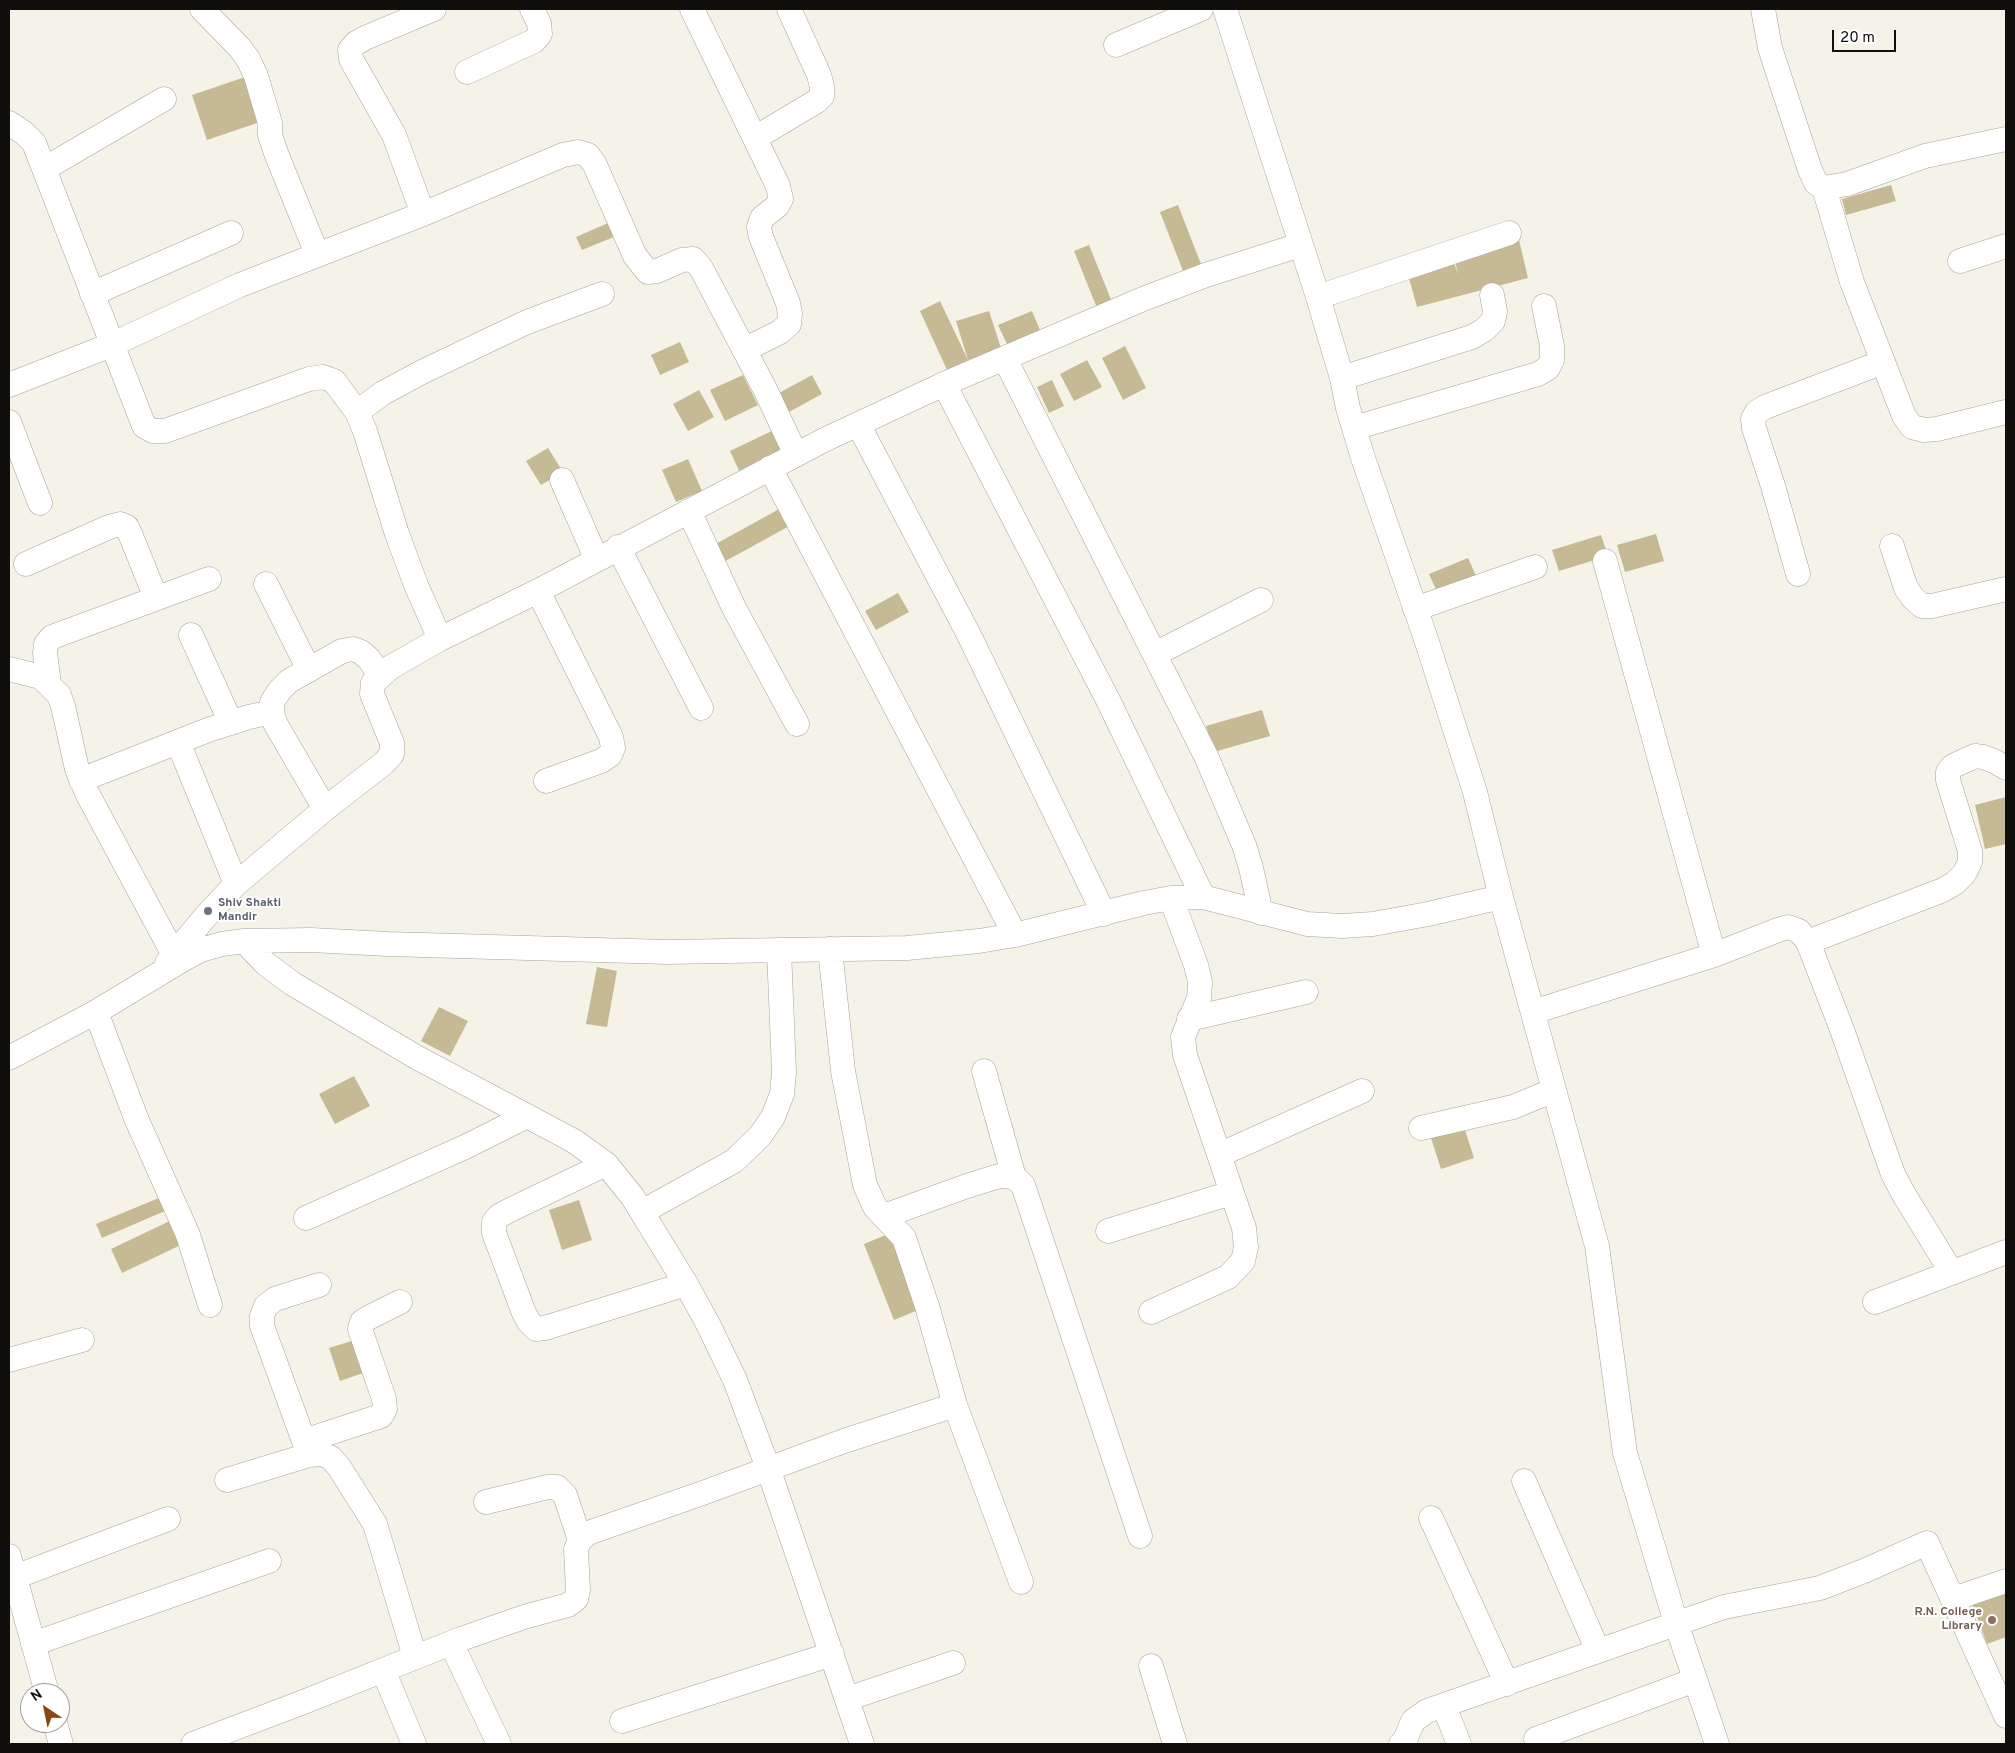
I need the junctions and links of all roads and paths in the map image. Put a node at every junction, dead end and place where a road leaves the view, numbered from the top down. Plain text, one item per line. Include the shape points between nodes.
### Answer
1 (202, 9) edge
2 (434, 9) edge
3 (532, 9) edge
4 (692, 9) edge
5 (789, 9) edge
6 (1201, 9) edge
7 (1225, 9) edge
8 (1762, 9) edge
9 (1116, 45) dead end
10 (467, 72) dead end
11 (164, 99) dead end
12 (9, 123) edge
13 (754, 138) junction
14 (2006, 139) edge
15 (44, 169) junction
16 (1824, 188) junction
17 (423, 214) junction
18 (231, 233) dead end
19 (1509, 233) dead end
20 (1300, 244) junction
21 (2006, 246) edge
22 (317, 254) junction
23 (1960, 261) dead end
24 (92, 294) junction
25 (602, 294) dead end
26 (1492, 295) dead end
27 (1318, 297) junction
28 (1544, 306) dead end
29 (112, 345) junction
30 (744, 350) junction
31 (1004, 359) junction
32 (1882, 362) junction
33 (1342, 378) junction
34 (944, 384) junction
35 (9, 385) edge
36 (357, 412) junction
37 (2006, 412) edge
38 (9, 422) edge
39 (858, 424) junction
40 (1354, 428) junction
41 (796, 455) junction
42 (770, 468) junction
43 (562, 480) dead end
44 (40, 503) dead end
45 (688, 510) junction
46 (1892, 546) dead end
47 (618, 547) junction
48 (596, 558) junction
49 (1605, 561) dead end
50 (26, 564) dead end
51 (1535, 567) dead end
52 (1798, 574) dead end
53 (209, 579) dead end
54 (266, 584) dead end
55 (2006, 589) edge
56 (538, 591) junction
57 (156, 598) junction
58 (1261, 600) dead end
59 (1415, 609) junction
60 (192, 635) dead end
61 (440, 639) junction
62 (1155, 654) junction
63 (9, 670) edge
64 (309, 670) junction
65 (380, 675) junction
66 (49, 684) junction
67 (700, 708) dead end
68 (272, 712) junction
69 (231, 723) junction
70 (797, 724) dead end
71 (178, 742) junction
72 (2006, 768) edge
73 (82, 780) junction
74 (546, 782) dead end
75 (325, 809) junction
76 (236, 884) junction
77 (1202, 897) junction
78 (1501, 897) junction
79 (1171, 898) junction
80 (1260, 913) junction
81 (1104, 914) junction
82 (1015, 935) junction
83 (244, 942) junction
84 (1808, 942) junction
85 (779, 950) junction
86 (830, 950) junction
87 (174, 954) junction
88 (1714, 955) junction
89 (158, 974) junction
90 (1306, 992) dead end
91 (96, 1012) junction
92 (1533, 1012) junction
93 (1189, 1019) junction
94 (9, 1058) edge
95 (984, 1071) dead end
96 (1554, 1090) junction
97 (1362, 1091) dead end
98 (527, 1116) junction
99 (1420, 1128) dead end
100 (1219, 1155) junction
101 (606, 1164) junction
102 (1014, 1177) junction
103 (1231, 1193) junction
104 (642, 1212) junction
105 (884, 1216) junction
106 (306, 1218) dead end
107 (1108, 1231) dead end
108 (2006, 1252) edge
109 (1952, 1273) junction
110 (686, 1284) junction
111 (319, 1285) dead end
112 (400, 1302) dead end
113 (1875, 1302) dead end
114 (210, 1306) dead end
115 (1151, 1312) dead end
116 (82, 1340) dead end
117 (9, 1360) edge
118 (955, 1405) junction
119 (307, 1448) junction
120 (768, 1468) junction
121 (227, 1480) dead end
122 (1524, 1482) dead end
123 (486, 1502) dead end
124 (1431, 1518) dead end
125 (168, 1519) dead end
126 (1140, 1536) dead end
127 (580, 1540) junction
128 (269, 1561) dead end
129 (12, 1566) edge
130 (2006, 1581) edge
131 (1021, 1582) dead end
132 (1953, 1599) junction
133 (1676, 1623) junction
134 (451, 1642) junction
135 (34, 1644) junction
136 (1598, 1652) junction
137 (832, 1654) junction
138 (415, 1657) junction
139 (953, 1663) dead end
140 (1151, 1666) dead end
141 (383, 1670) junction
142 (1695, 1680) junction
143 (44, 1683) edge
144 (1507, 1684) junction
145 (847, 1699) junction
146 (1444, 1706) junction
147 (2006, 1716) edge
148 (622, 1722) dead end
149 (1536, 1739) dead end
150 (193, 1744) edge
151 (414, 1744) edge
152 (499, 1744) edge
153 (862, 1744) edge
154 (1175, 1744) edge
155 (1400, 1744) edge
156 (1459, 1744) edge
157 (1717, 1744) edge

1 - 22 street via 240,48 256,76 276,153
2 - 17 street via 365,38 350,50 351,59 394,135
3 - 10 street via 540,23 540,34 534,42
4 - 13 street
5 - 13 street via 819,75 822,96
6 - 9 street
7 - 20 street
8 - 16 street via 1770,48 1810,170 1816,183
11 - 15 street
12 - 15 street via 34,143
13 - 30 street via 778,186 781,199 778,206 762,218 759,227 790,314 789,324 780,332
14 - 16 street via 1925,156 1847,184
15 - 24 street
16 - 32 street via 1843,256
17 - 22 street
17 - 30 street via 563,155 578,152 588,155 640,264 648,272 693,259 701,268
18 - 24 street
19 - 27 street
20 - 27 street
20 - 31 street via 1179,285
21 - 23 street
22 - 29 street via 220,293
24 - 29 street
25 - 36 street via 527,322 424,371
26 - 33 street via 1493,321 1484,330 1454,343
27 - 33 street
28 - 40 street via 1552,346 1552,360 1548,368 1538,374
29 - 35 street
29 - 36 street via 144,426 153,431 165,431 309,379 323,377 334,381
30 - 41 street
31 - 34 street
31 - 62 street
32 - 37 street via 1904,416 1912,427 1937,429
32 - 52 street via 1765,407 1753,419
33 - 40 street
34 - 39 street
34 - 77 street via 1108,700
36 - 61 street via 397,534
38 - 44 street
39 - 41 street
39 - 81 street via 969,635
40 - 59 street
41 - 42 street
42 - 45 street
42 - 82 street
43 - 48 street
45 - 47 street
45 - 70 street via 734,608
46 - 55 street via 1906,588 1922,606
47 - 48 street
47 - 67 street
48 - 56 street
49 - 88 street
50 - 57 street via 120,524 127,527
51 - 59 street
53 - 57 street
54 - 64 street
56 - 61 street
56 - 74 street via 611,737 613,748 610,755 601,761
57 - 66 street via 52,638 46,644 45,653
58 - 62 street
59 - 78 street via 1475,792
60 - 69 street
61 - 65 street
62 - 80 street via 1206,756 1244,845 1252,868
63 - 66 street via 41,677
64 - 65 street via 353,648 370,658
64 - 68 street via 280,690 272,702
65 - 75 street via 373,683 372,694 392,743 392,754 384,764
66 - 73 street via 63,706
68 - 69 street
68 - 75 street via 275,723
69 - 71 street
71 - 73 street
71 - 76 street
72 - 84 street via 1975,756 1953,766 1948,772 1970,851 1970,862 1955,883
73 - 87 street
75 - 76 street
76 - 87 street
77 - 79 street
77 - 80 street
78 - 80 street via 1373,924 1307,924
78 - 92 street
79 - 81 street
79 - 93 street via 1200,982 1199,998
81 - 82 street
82 - 86 street via 907,948
83 - 85 street via 311,940 667,952
83 - 89 street via 202,950
83 - 98 street via 293,984 416,1057
84 - 88 street via 1799,931 1788,927
84 - 109 street via 1893,1174
85 - 86 street
85 - 104 street via 784,1072 782,1094 773,1117 760,1136 734,1162
86 - 105 street via 843,1071 864,1185
87 - 89 street
88 - 92 street
89 - 91 street
90 - 93 street
91 - 94 street
91 - 114 street via 136,1118 188,1235
92 - 96 street
93 - 100 street via 1183,1037 1185,1055
95 - 102 street
96 - 99 street via 1513,1107
96 - 133 street via 1597,1246 1625,1453
97 - 100 street
98 - 101 street via 574,1141
98 - 106 street
100 - 103 street
101 - 104 street
101 - 110 street via 510,1210 494,1222 494,1233 529,1322 536,1329 545,1328
102 - 105 street via 999,1176
102 - 126 street via 1023,1185 1028,1199
103 - 107 street
103 - 115 street via 1244,1228 1246,1247 1243,1260 1228,1277
104 - 110 street
105 - 118 street via 904,1238
108 - 109 street
109 - 113 street
110 - 120 street via 734,1380
111 - 119 street via 275,1300 266,1306 262,1316 262,1326
112 - 119 street via 362,1322 360,1329 384,1399 385,1409 381,1416
116 - 117 street
118 - 120 street
118 - 131 street
119 - 121 street
119 - 138 street via 331,1458 375,1524
120 - 127 street via 588,1533
120 - 137 street
122 - 136 street
123 - 127 street via 557,1487 567,1500
124 - 144 street
125 - 129 street
127 - 134 street via 576,1549 576,1599 568,1605
128 - 135 street
129 - 135 street
130 - 132 street
132 - 133 street via 1927,1543 1820,1588 1724,1608
132 - 147 street
133 - 136 street
133 - 142 street
134 - 138 street
134 - 152 street
135 - 143 street
136 - 144 street
137 - 145 street
137 - 148 street
138 - 141 street
139 - 145 street
140 - 154 street
141 - 150 street
141 - 151 street
142 - 149 street
142 - 157 street
144 - 146 street
145 - 153 street
146 - 155 street via 1419,1715
146 - 156 street

